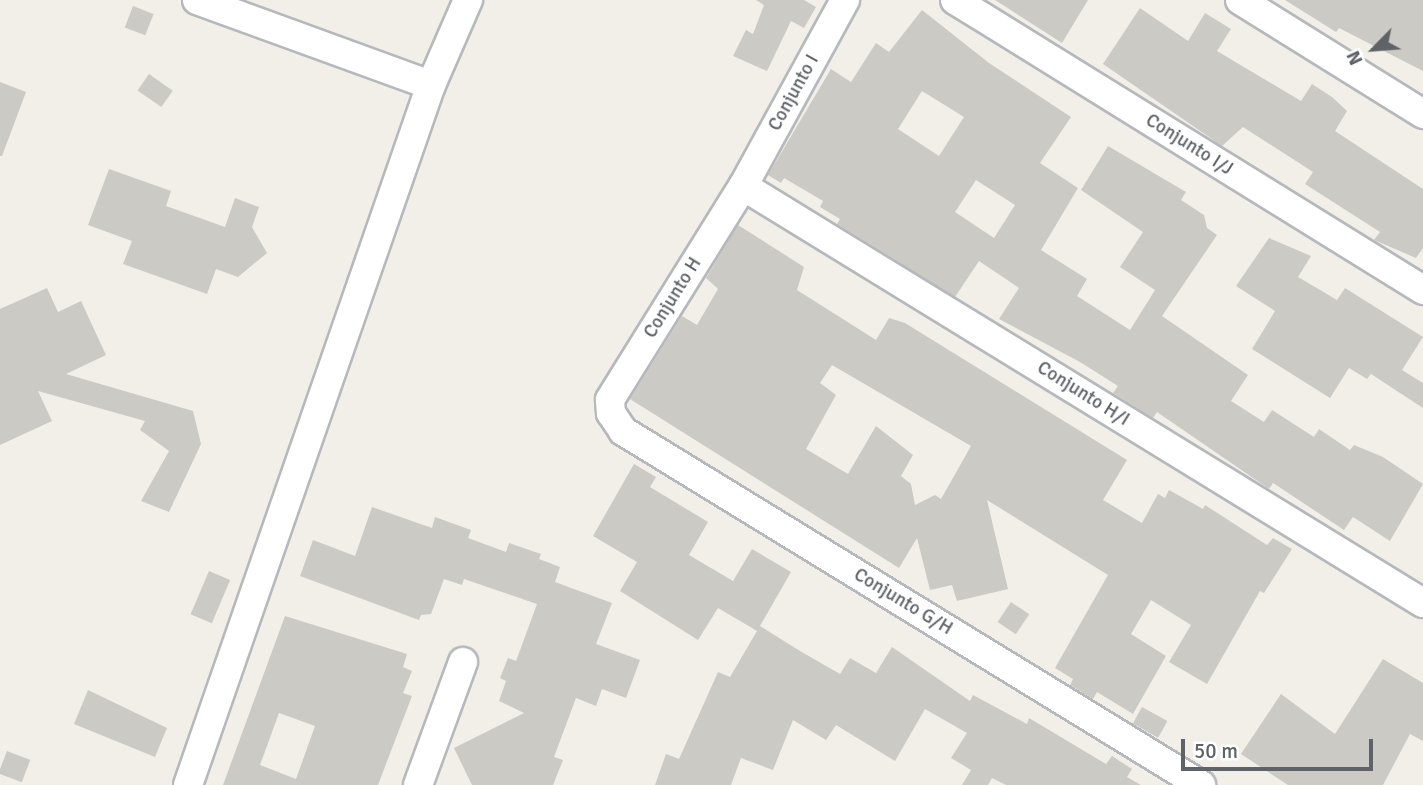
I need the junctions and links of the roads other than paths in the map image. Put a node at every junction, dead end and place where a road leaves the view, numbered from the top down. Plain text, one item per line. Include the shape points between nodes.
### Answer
1 (197, 0) edge
2 (468, 0) edge
3 (845, 0) edge
4 (955, 0) edge
5 (1240, 0) edge
6 (431, 86) junction
7 (1423, 114) edge
8 (743, 186) junction
9 (1423, 290) edge
10 (611, 412) joint
11 (1423, 603) edge
12 (463, 662) dead end
13 (188, 785) edge
14 (418, 785) edge
15 (1202, 785) edge

1 - 6 street
2 - 6 street
3 - 8 street, Conjunto I
4 - 9 street, Conjunto I/J
5 - 7 street
6 - 13 street
8 - 10 street, Conjunto H via 610,400
8 - 11 street, Conjunto H/I
10 - 15 street, Conjunto G/H via 623,431
12 - 14 street

